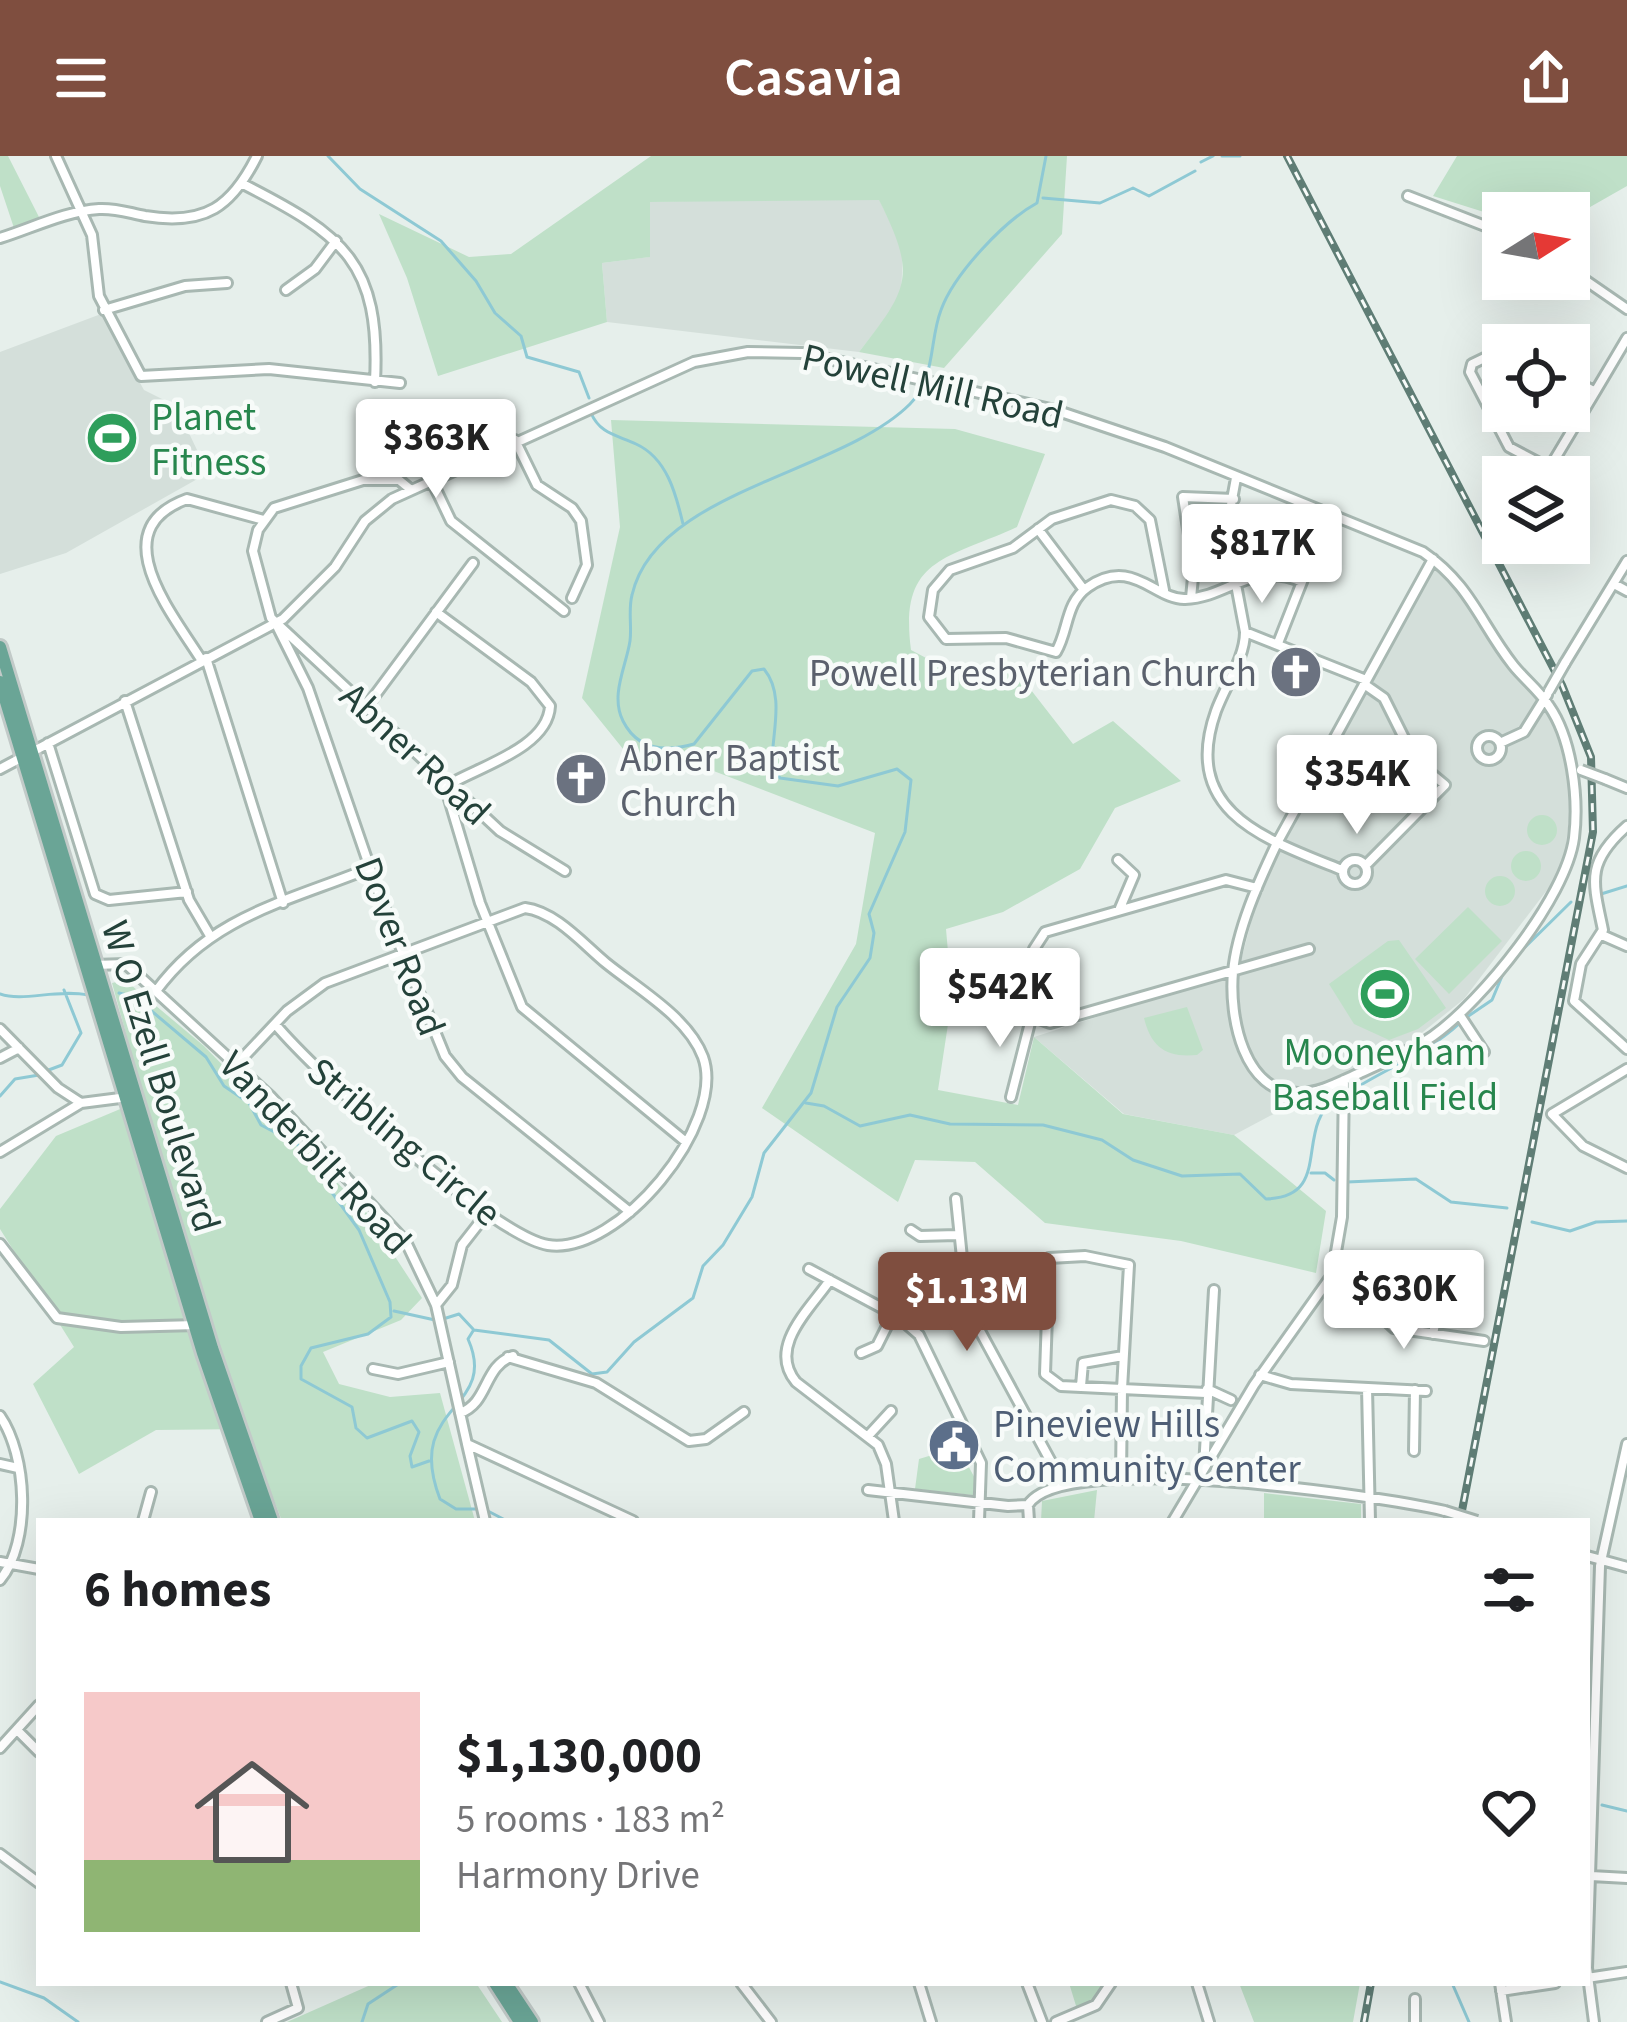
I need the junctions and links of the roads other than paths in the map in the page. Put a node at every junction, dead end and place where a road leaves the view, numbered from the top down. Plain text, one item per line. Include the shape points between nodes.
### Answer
1 (56, 156) edge
2 (257, 156) edge
3 (243, 184) junction
4 (1408, 196) dead end
5 (82, 211) junction
6 (1482, 225) edge
7 (0, 238) edge
8 (336, 241) junction
9 (227, 283) dead end
10 (1590, 283) edge
11 (286, 290) dead end
12 (1627, 309) edge
13 (104, 310) junction
14 (1627, 338) edge
15 (1482, 361) edge
16 (375, 382) junction
17 (400, 383) dead end
18 (1590, 390) edge
19 (1482, 392) edge
20 (1594, 392) junction
21 (1590, 399) edge
22 (1504, 432) edge
23 (1570, 432) edge
24 (515, 440) junction
25 (1236, 478) junction
26 (431, 479) junction
27 (410, 489) junction
28 (1234, 499) junction
29 (264, 520) junction
30 (1038, 529) junction
31 (1433, 559) junction
32 (1627, 561) edge
33 (473, 563) dead end
34 (1309, 564) dead end
35 (1234, 580) junction
36 (1302, 582) junction
37 (1614, 584) junction
38 (1084, 590) junction
39 (1164, 590) junction
40 (1627, 591) edge
41 (572, 598) dead end
42 (1191, 598) junction
43 (564, 611) dead end
44 (436, 612) junction
45 (276, 627) junction
46 (1245, 632) junction
47 (1277, 643) junction
48 (1, 656) edge
49 (204, 659) junction
50 (317, 663) junction
51 (302, 675) junction
52 (0, 682) edge
53 (1365, 682) junction
54 (1547, 695) junction
55 (124, 700) junction
56 (367, 706) junction
57 (48, 743) junction
58 (1500, 743) dead end
59 (26, 755) junction
60 (0, 769) edge
61 (1570, 769) junction
62 (446, 781) junction
63 (1626, 786) edge
64 (1627, 826) edge
65 (1277, 843) junction
66 (1118, 860) dead end
67 (1366, 865) junction
68 (370, 868) junction
69 (1342, 870) junction
70 (565, 871) dead end
71 (1257, 888) junction
72 (187, 892) junction
73 (283, 903) junction
74 (1120, 910) junction
75 (486, 920) junction
76 (209, 934) junction
77 (1602, 934) junction
78 (1627, 946) edge
79 (1309, 950) dead end
80 (402, 952) junction
81 (92, 965) junction
82 (1233, 970) junction
83 (156, 991) junction
84 (1032, 1014) junction
85 (1459, 1014) junction
86 (275, 1024) junction
87 (0, 1029) edge
88 (19, 1048) junction
89 (1627, 1049) edge
90 (1484, 1052) dead end
91 (0, 1058) edge
92 (237, 1064) junction
93 (1627, 1069) edge
94 (1344, 1080) junction
95 (131, 1096) junction
96 (1011, 1097) dead end
97 (81, 1103) junction
98 (686, 1142) junction
99 (0, 1152) edge
100 (1627, 1168) edge
101 (956, 1199) dead end
102 (630, 1212) junction
103 (487, 1213) junction
104 (911, 1230) dead end
105 (957, 1235) junction
106 (0, 1244) edge
107 (809, 1269) dead end
108 (830, 1280) junction
109 (1329, 1282) junction
110 (1463, 1282) dead end
111 (1214, 1290) dead end
112 (1381, 1301) junction
113 (1439, 1305) junction
114 (438, 1314) junction
115 (893, 1314) junction
116 (200, 1324) junction
117 (1433, 1334) junction
118 (1484, 1341) dead end
119 (861, 1353) dead end
120 (1123, 1356) junction
121 (449, 1362) junction
122 (373, 1370) dead end
123 (1260, 1375) junction
124 (1081, 1387) junction
125 (1122, 1388) junction
126 (1367, 1388) junction
127 (1415, 1390) junction
128 (1206, 1391) junction
129 (1426, 1391) dead end
130 (1232, 1400) dead end
131 (226, 1407) junction
132 (891, 1411) dead end
133 (460, 1412) junction
134 (744, 1412) dead end
135 (0, 1416) edge
136 (868, 1436) junction
137 (467, 1444) junction
138 (1627, 1444) edge
139 (1414, 1451) dead end
140 (0, 1464) edge
141 (18, 1468) junction
142 (1204, 1470) junction
143 (1121, 1479) junction
144 (1197, 1481) junction
145 (1063, 1484) junction
146 (868, 1490) dead end
147 (152, 1492) dead end
148 (890, 1493) junction
149 (1370, 1498) junction
150 (981, 1504) junction
151 (1028, 1505) junction
152 (144, 1518) edge
153 (260, 1518) edge
154 (271, 1518) edge
155 (484, 1518) edge
156 (627, 1518) edge
157 (894, 1518) edge
158 (979, 1518) edge
159 (1029, 1518) edge
160 (1175, 1518) edge
161 (1370, 1518) edge
162 (1468, 1518) edge
163 (1590, 1557) edge
164 (1601, 1559) junction
165 (5, 1563) edge
166 (36, 1568) edge
167 (1627, 1568) edge
168 (0, 1580) edge
169 (36, 1709) edge
170 (1592, 1714) edge
171 (17, 1730) junction
172 (0, 1748) edge
173 (36, 1749) edge
174 (0, 1854) edge
175 (1591, 1876) junction
176 (1627, 1878) edge
177 (36, 1881) edge
178 (1590, 1902) edge
179 (1627, 1972) edge
180 (1590, 1978) edge
181 (292, 1986) edge
182 (497, 1986) edge
183 (508, 1986) edge
184 (581, 1986) edge
185 (743, 1986) edge
186 (920, 1986) edge
187 (1028, 1986) edge
188 (1110, 1986) edge
189 (1198, 1986) edge
190 (1588, 1986) edge
191 (1501, 1987) edge
192 (1414, 1999) dead end
193 (267, 2022) edge
194 (520, 2022) edge
195 (532, 2022) edge
196 (599, 2022) edge
197 (772, 2022) edge
198 (931, 2022) edge
199 (1042, 2022) edge
200 (1056, 2022) edge
201 (1209, 2022) edge
202 (1415, 2022) edge
203 (1507, 2022) edge
204 (1594, 2022) edge

1 - 5 street
2 - 3 street
3 - 5 street via 208,211
3 - 8 street
4 - 6 street
5 - 7 street
5 - 13 street
8 - 11 street
8 - 16 street via 361,275 377,339
9 - 13 street via 185,286
10 - 12 street
13 - 16 street via 143,377 269,369
14 - 20 street
15 - 19 street via 1469,369
16 - 17 street
18 - 20 street
20 - 21 street
22 - 23 street via 1516,453 1551,465
24 - 25 street, Powell Mill Road via 676,368 735,353 802,353 1068,414
24 - 26 street, Powell Mill Road
24 - 41 street via 537,484 581,521 587,565
25 - 28 street
25 - 31 street, Powell Mill Road via 1391,534
26 - 27 street, Powell Mill Road
26 - 43 street via 452,521
27 - 29 street via 389,479 339,485 287,502
27 - 45 street, Powell Mill Road via 374,513
28 - 35 street via 1226,532
28 - 42 street via 1184,497
29 - 45 street, Dover Road via 253,558
29 - 49 street via 187,499 153,520 145,536 146,567
30 - 38 street
30 - 38 street via 1013,548 945,574 928,617 946,639 1006,638 1056,652
30 - 39 street via 1102,501 1135,506 1153,527
31 - 53 street, Powell Mill Road
31 - 54 street, Powell Mill Road via 1472,596 1514,666
32 - 37 street
33 - 44 street
34 - 36 street
35 - 36 street via 1274,574
35 - 42 street
35 - 46 street
36 - 47 street
37 - 40 street
37 - 54 street, bridge
38 - 39 street via 1121,577
39 - 42 street
44 - 56 street
44 - 62 street via 538,688 550,712 534,739
45 - 49 street, Powell Mill Road
45 - 50 street, Abner Road
45 - 51 street, Dover Road
46 - 47 street
46 - 65 street via 1208,737 1207,767 1224,806
47 - 53 street
48 - 59 main road, W O Ezell Boulevard
49 - 55 street, Powell Mill Road
49 - 73 street
50 - 51 street
50 - 56 street, Abner Road
51 - 68 street, Dover Road
52 - 59 main road, W O Ezell Boulevard
53 - 65 street, Powell Mill Road
53 - 67 street via 1384,698 1415,760 1445,785
54 - 58 street via 1524,732
54 - 61 street, Powell Mill Road
55 - 57 street, Powell Mill Road
55 - 72 street
56 - 62 street, Abner Road
57 - 59 street, Powell Mill Road
57 - 72 street via 95,894 109,900
59 - 60 street, Powell Mill Road
59 - 81 main road, W O Ezell Boulevard
61 - 63 street, bridge
61 - 85 street, Powell Mill Road via 1575,830 1565,872
62 - 70 street, Abner Road via 500,831
62 - 75 street
64 - 77 street via 1592,880
65 - 69 street
65 - 71 street, Powell Mill Road
66 - 74 street via 1134,875
67 - 69 street via 1353,859
67 - 69 street via 1358,884
68 - 73 street
68 - 80 street, Dover Road
71 - 74 street via 1226,880
71 - 82 street, Powell Mill Road
72 - 76 street
73 - 76 street
74 - 84 street via 1040,935
75 - 80 street, Stribling Circle
75 - 98 street via 529,1015
75 - 98 street, Stribling Circle via 517,909 546,914 690,1034 704,1059 707,1091
76 - 83 street
77 - 78 street
77 - 89 street via 1581,964 1574,1001
79 - 82 street
80 - 86 street, Stribling Circle via 325,983
80 - 102 street, Dover Road via 436,1040 458,1073
81 - 83 street, Vanderbilt Road via 123,963
81 - 95 main road, W O Ezell Boulevard
82 - 84 street via 1051,1024
82 - 94 street, Powell Mill Road via 1238,1027 1256,1074 1299,1094
83 - 92 street, Vanderbilt Road
84 - 96 street
85 - 90 street
85 - 94 street, Powell Mill Road via 1417,1046
86 - 92 street, Stribling Circle
86 - 103 street, Stribling Circle via 326,1082
87 - 88 street
88 - 91 street
88 - 97 street
92 - 114 street, Vanderbilt Road via 396,1228
93 - 100 street via 1552,1114 1583,1146
94 - 109 street via 1342,1217
95 - 97 street
95 - 116 main road, W O Ezell Boulevard
97 - 99 street
98 - 102 street, Stribling Circle
101 - 105 street
102 - 103 street, Stribling Circle via 602,1236 557,1246 524,1238
103 - 114 street via 462,1245
104 - 105 street
105 - 145 street via 967,1307
106 - 116 street via 57,1318 121,1327
107 - 108 street
108 - 115 street
108 - 136 street via 790,1337 787,1369
109 - 112 street
109 - 123 street
110 - 113 street
111 - 128 street
112 - 113 street
112 - 117 street via 1389,1325
113 - 117 street
114 - 121 street, Vanderbilt Road
115 - 119 street via 877,1346
115 - 150 street via 919,1335 977,1455
116 - 131 main road, W O Ezell Boulevard
117 - 118 street
120 - 124 street via 1083,1363
120 - 124 street via 1128,1263 1052,1256 1045,1372 1059,1385
120 - 125 street
121 - 122 street via 398,1374
121 - 133 street, Vanderbilt Road
123 - 126 street
123 - 142 street
124 - 125 street
125 - 128 street
125 - 143 street
126 - 127 street
126 - 149 street
127 - 129 street
127 - 139 street
128 - 130 street
128 - 142 street
131 - 153 main road, W O Ezell Boulevard
131 - 154 main road, W O Ezell Boulevard
132 - 136 street
133 - 134 street via 508,1357 598,1385 689,1441 706,1439
133 - 137 street, Vanderbilt Road
135 - 141 street via 16,1441
136 - 148 street via 884,1456
137 - 155 street, Vanderbilt Road
137 - 156 street
138 - 164 street
140 - 141 street
141 - 165 street via 20,1513
142 - 144 street
143 - 144 street
143 - 145 street
144 - 149 street
144 - 160 street
145 - 151 street via 1038,1492
146 - 148 street
147 - 152 street
148 - 150 street
148 - 157 street
149 - 161 street
149 - 162 street, bridge
150 - 151 street
150 - 158 street
151 - 159 street
163 - 164 street
164 - 167 street
164 - 170 street
165 - 166 street
165 - 168 street
169 - 171 street
170 - 175 street
171 - 172 street
171 - 173 street
174 - 177 street
175 - 176 street
175 - 178 street
179 - 180 street
181 - 193 street via 298,2008
182 - 194 main road
183 - 195 main road
184 - 196 street
185 - 197 street
186 - 198 street
187 - 199 street
188 - 200 street via 1101,2002
189 - 201 street
190 - 204 street
191 - 203 street
192 - 202 street

